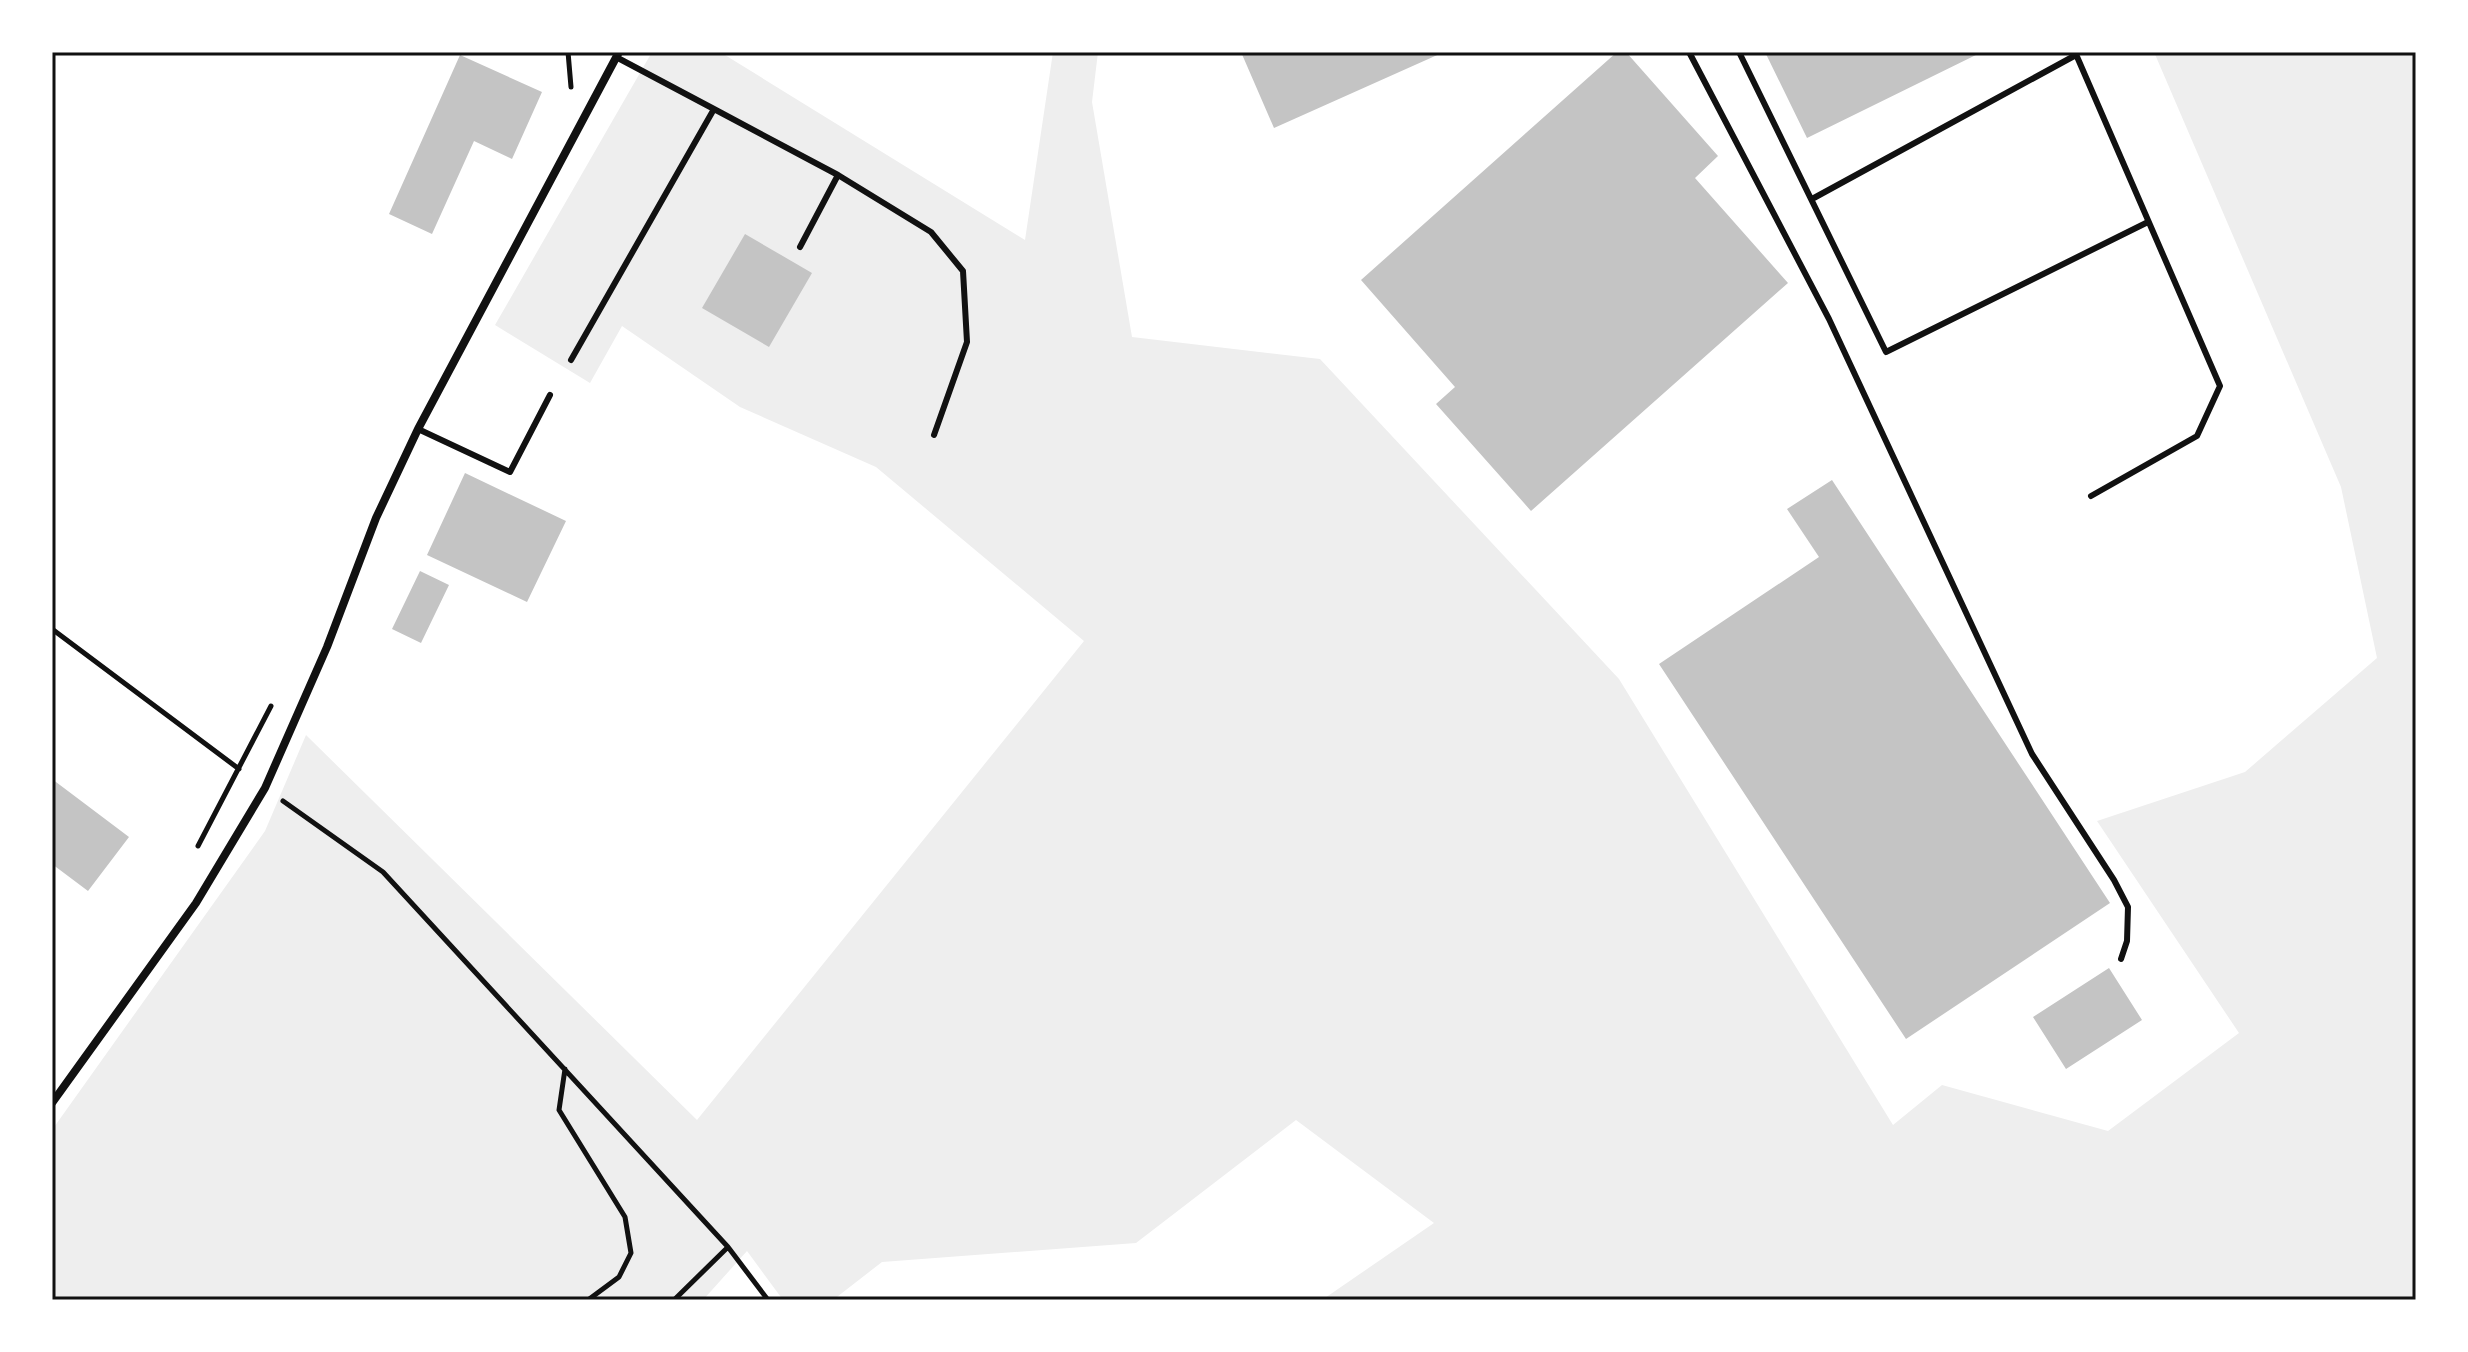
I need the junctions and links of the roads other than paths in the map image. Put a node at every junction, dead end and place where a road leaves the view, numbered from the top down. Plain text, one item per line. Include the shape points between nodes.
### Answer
1 (1689, 52) edge
2 (1739, 52) edge
3 (616, 54) edge
4 (2076, 54) edge
5 (714, 109) junction
6 (838, 175) junction
7 (1812, 199) junction
8 (2148, 222) junction
9 (800, 247) dead end
10 (571, 360) dead end
11 (550, 395) dead end
12 (418, 429) junction
13 (934, 435) dead end
14 (2091, 496) dead end
15 (2121, 959) dead end
16 (52, 1103) edge

1 - 15 lane via 1829,319 2032,754 2128,907
2 - 7 lane
3 - 5 lane
3 - 12 street
4 - 7 lane
4 - 8 lane
5 - 6 lane
5 - 10 lane
6 - 9 lane
6 - 13 lane via 931,232 963,271 967,342
7 - 8 lane via 1886,352
8 - 14 lane via 2220,386 2197,436
11 - 12 lane via 510,472
12 - 16 street via 265,788 196,903

